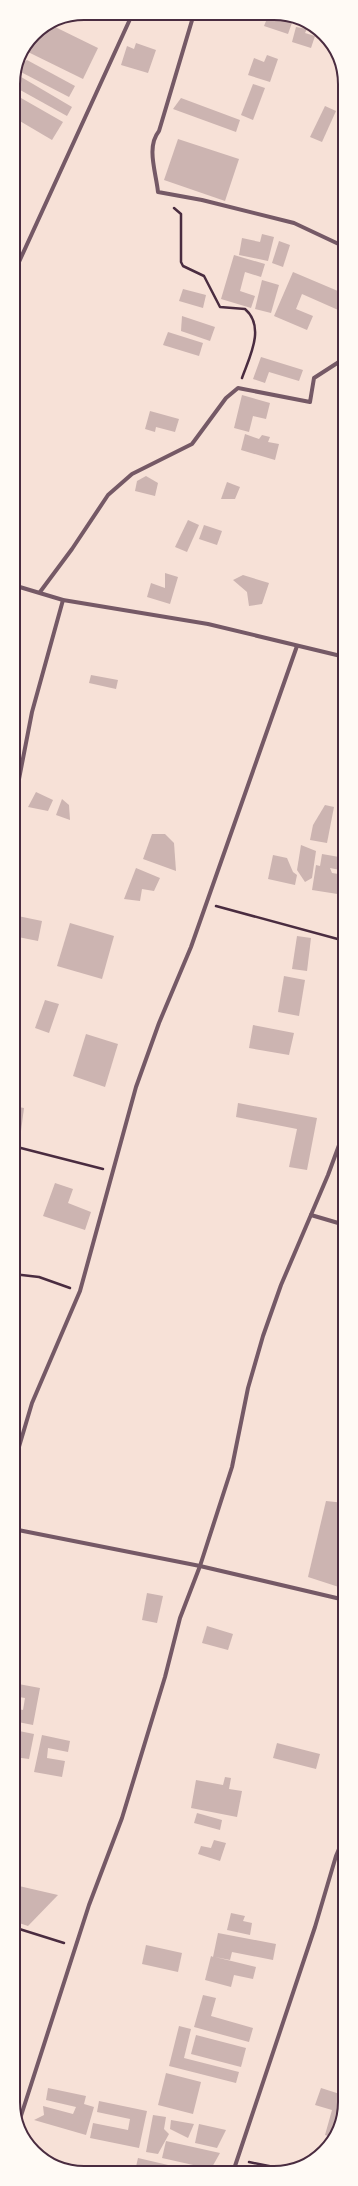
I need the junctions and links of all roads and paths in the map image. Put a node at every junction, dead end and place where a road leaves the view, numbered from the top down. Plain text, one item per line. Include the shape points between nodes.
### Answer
1 (130, 20) edge
2 (192, 20) edge
3 (158, 192) junction
4 (338, 244) edge
5 (20, 260) edge
6 (338, 363) edge
7 (238, 388) junction
8 (20, 587) edge
9 (40, 592) junction
10 (63, 600) junction
11 (297, 646) junction
12 (338, 655) edge
13 (20, 774) edge
14 (206, 903) junction
15 (338, 939) edge
16 (338, 1147) edge
17 (20, 1148) edge
18 (113, 1172) junction
19 (311, 1215) junction
20 (338, 1223) edge
21 (20, 1275) edge
22 (80, 1291) junction
23 (20, 1443) edge
24 (20, 1530) edge
25 (200, 1566) junction
26 (338, 1598) edge
27 (338, 1851) edge
28 (20, 1929) edge
29 (76, 1947) junction
30 (21, 2112) edge
31 (237, 2159) junction
32 (235, 2166) edge
33 (270, 2166) edge

1 - 5 street
2 - 3 street via 159,131 153,138
3 - 4 street via 294,223
3 - 7 path via 181,214 181,262 204,276 220,307 245,309 251,316 257,338
6 - 7 street via 314,378 310,402
7 - 9 street via 226,398 192,444 132,474 108,495
8 - 9 street
9 - 10 street
10 - 11 street via 208,624
10 - 13 street via 32,712
11 - 12 street
11 - 14 street
14 - 15 path
14 - 18 street via 146,1058
16 - 19 street
17 - 18 path
18 - 22 street
19 - 20 street
19 - 25 street via 281,1285 264,1336 248,1388 232,1467
21 - 22 path via 39,1277
22 - 23 street via 32,1403
24 - 25 street
25 - 26 street
25 - 29 street via 180,1618 165,1677 122,1818
27 - 31 street
28 - 29 path
29 - 30 street
31 - 32 street
31 - 33 path

